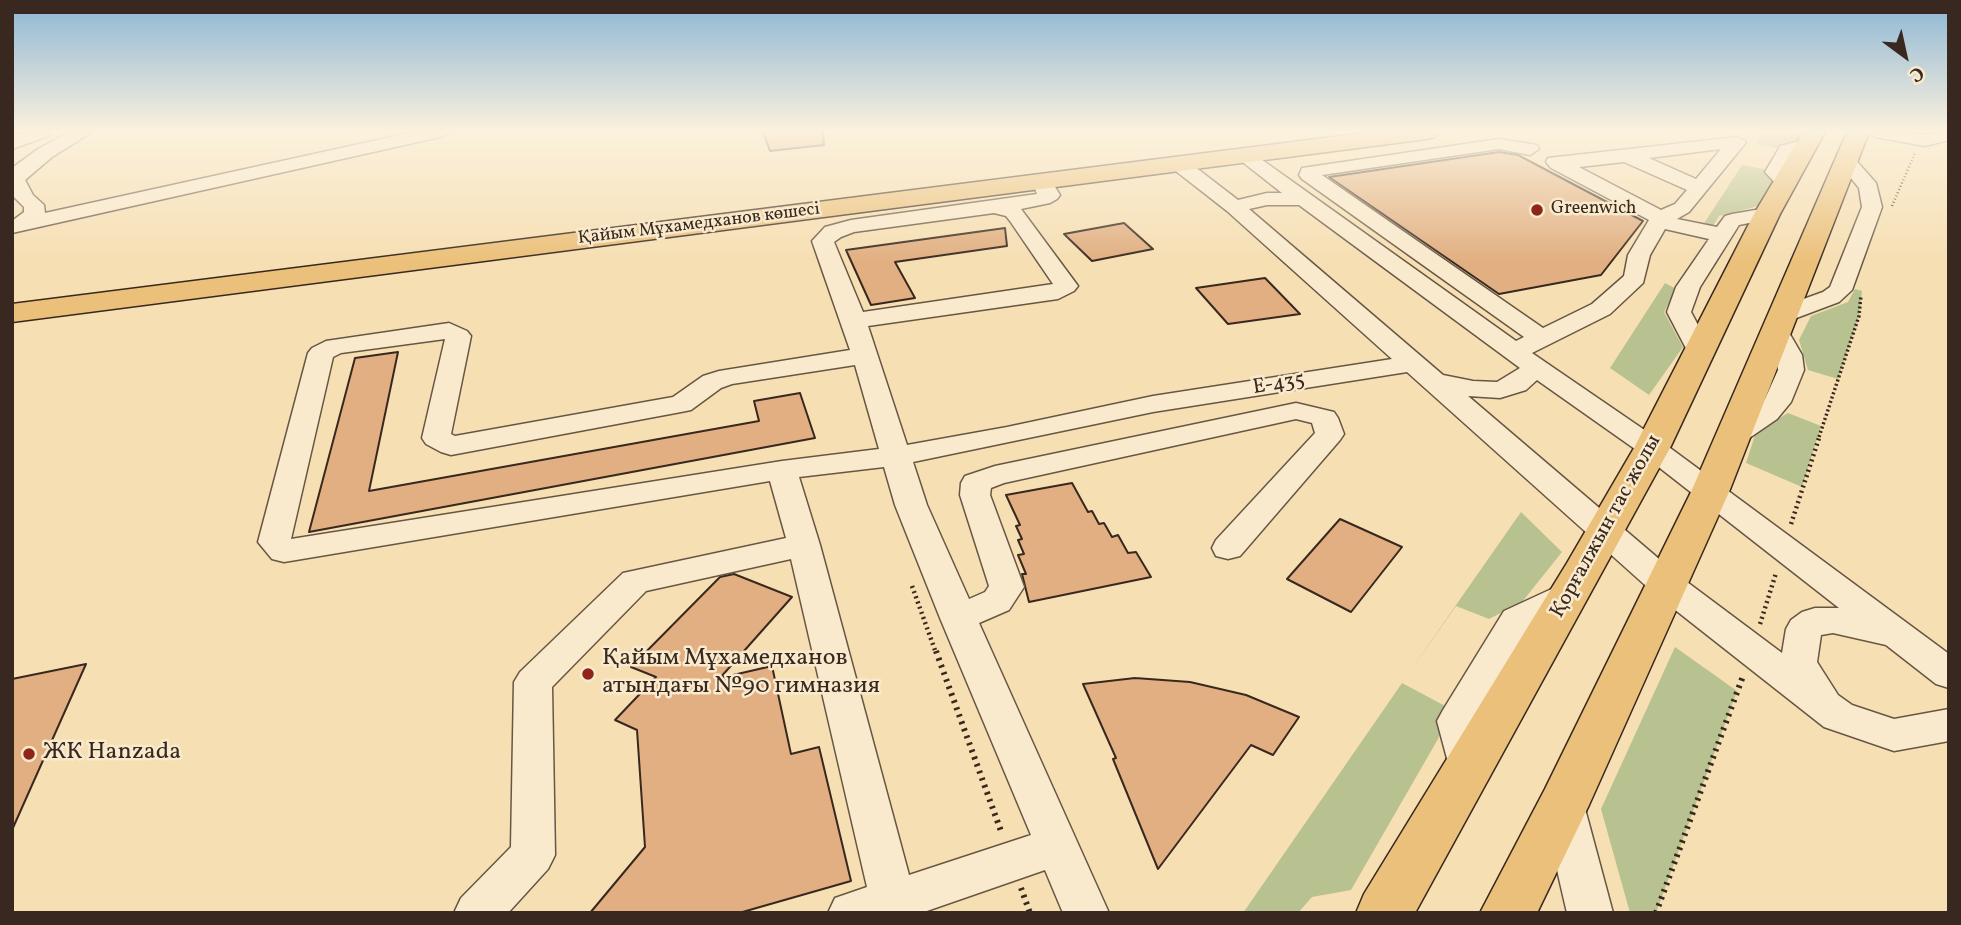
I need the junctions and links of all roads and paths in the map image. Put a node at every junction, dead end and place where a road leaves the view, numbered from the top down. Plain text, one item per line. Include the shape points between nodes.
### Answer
1 (15, 175) edge
2 (246, 175) edge
3 (930, 175) edge
4 (1089, 175) edge
5 (1193, 175) edge
6 (1271, 175) edge
7 (1308, 175) edge
8 (1578, 175) edge
9 (1622, 175) edge
10 (1670, 175) edge
11 (1709, 175) edge
12 (1789, 175) edge
13 (1840, 175) edge
14 (1042, 181) junction
15 (1589, 181) junction
16 (1699, 188) junction
17 (1776, 198) junction
18 (1305, 199) junction
19 (995, 207) junction
20 (1637, 207) junction
21 (1234, 208) junction
22 (1660, 219) junction
23 (17, 226) edge
24 (1724, 234) junction
25 (12, 290) edge
26 (12, 313) edge
27 (854, 321) junction
28 (1543, 339) junction
29 (1514, 351) junction
30 (1699, 351) junction
31 (864, 356) junction
32 (1537, 369) junction
33 (1421, 372) junction
34 (1652, 448) junction
35 (897, 456) junction
36 (782, 470) junction
37 (1710, 492) junction
38 (1604, 530) junction
39 (804, 545) junction
40 (1228, 548) dead end
41 (909, 576) dead end
42 (1667, 584) junction
43 (958, 618) junction
44 (1899, 636) junction
45 (1949, 674) edge
46 (1838, 716) junction
47 (1949, 725) edge
48 (1563, 805) junction
49 (1057, 846) junction
50 (1012, 861) junction
51 (872, 907) edge
52 (1383, 907) edge
53 (477, 913) edge
54 (1030, 913) edge
55 (1086, 913) edge
56 (1508, 913) edge
57 (1590, 913) edge

1 - 23 street via 36,214
2 - 23 street
3 - 25 main road, Қайым Мұхамедханов көшесі
4 - 14 main road, Қайым Мұхамедханов көшесі
5 - 21 street
6 - 18 street
7 - 28 street
8 - 15 street
9 - 15 street
10 - 16 street
11 - 16 street
12 - 17 main road, Қорғалжын тас жолы
13 - 37 main road
14 - 19 street via 1050,195 1043,199
14 - 26 main road, Қайым Мұхамедханов көшесі
15 - 20 street
16 - 20 street
16 - 22 street via 1682,208
17 - 24 street via 1732,220
17 - 30 main road, Қорғалжын тас жолы
18 - 21 street via 1267,199
18 - 29 street
19 - 27 street via 833,232 823,241
19 - 27 street via 1013,212 1066,286 1058,292
20 - 22 street
21 - 33 street
22 - 24 street via 1687,231
22 - 28 street via 1639,255 1635,278 1601,309
24 - 30 street via 1688,287 1679,312
27 - 31 street
28 - 29 street
29 - 32 street
30 - 34 main road, Қорғалжын тас жолы
31 - 35 street
31 - 36 lane via 728,377 712,382 681,404 451,446 436,438 458,335 449,331 335,346 321,353 274,542 284,551
32 - 33 street via 1500,390 1473,389
32 - 34 street
33 - 35 street, Е-435 via 1153,404
33 - 38 street
34 - 37 street
34 - 38 main road, Қорғалжын тас жолы
35 - 36 lane
35 - 43 street via 911,505
36 - 39 street
37 - 42 main road
37 - 44 street
38 - 42 street
38 - 52 main road, Қорғалжын тас жолы
39 - 51 street
39 - 53 street via 635,580 533,682 533,855
40 - 43 street via 1330,434 1324,418 1296,411 995,475 976,483 975,495 1007,587 997,601
41 - 50 path
42 - 46 street
42 - 48 main road
43 - 49 street
44 - 45 street
44 - 46 street via 1833,620 1815,621 1804,629 1799,662 1807,680
46 - 47 street via 1894,734
48 - 56 main road
48 - 57 street
49 - 50 street
49 - 55 street
50 - 51 street
50 - 54 path

